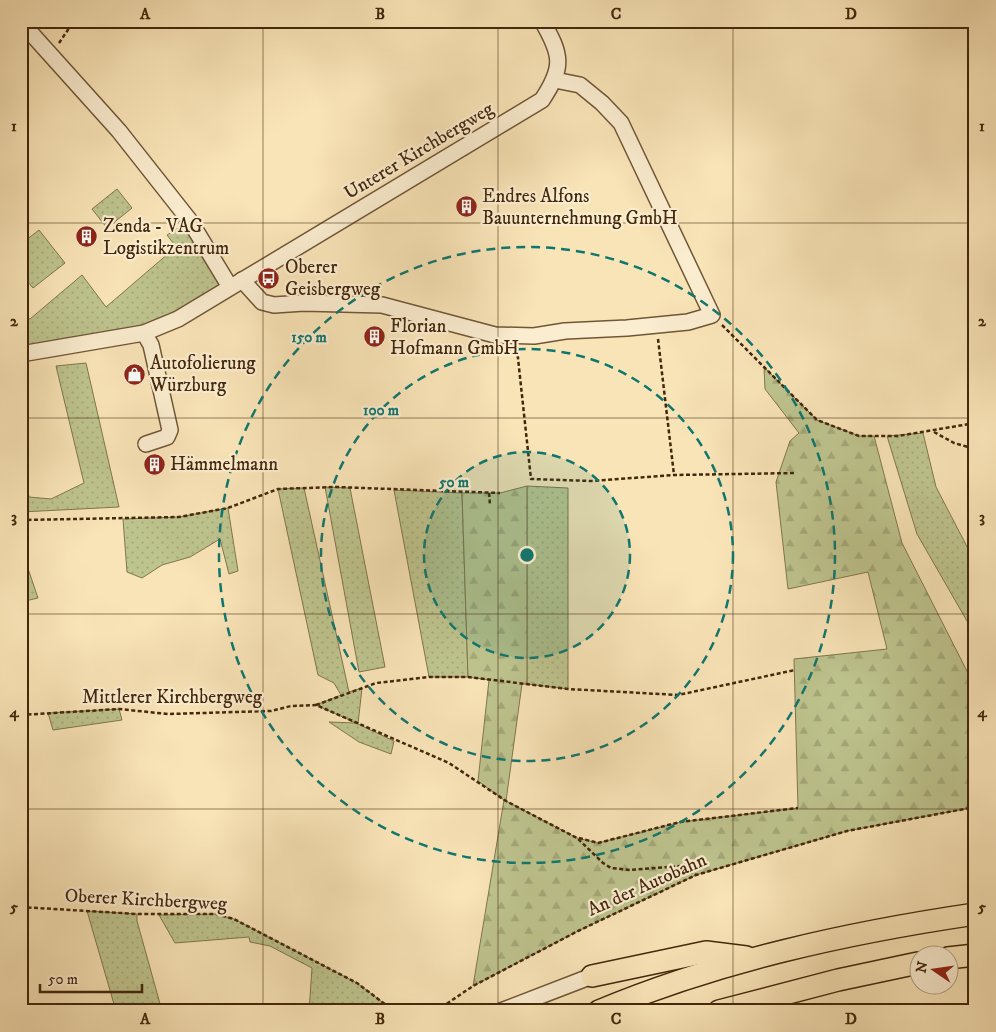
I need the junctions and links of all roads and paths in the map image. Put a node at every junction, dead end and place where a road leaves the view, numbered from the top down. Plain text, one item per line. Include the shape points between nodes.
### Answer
1 (74, 21) edge
2 (542, 21) edge
3 (21, 22) edge
4 (51, 55) junction
5 (555, 80) junction
6 (236, 283) junction
7 (712, 315) junction
8 (656, 325) junction
9 (144, 334) junction
10 (515, 335) junction
11 (21, 354) edge
12 (975, 423) edge
13 (933, 431) junction
14 (146, 444) dead end
15 (975, 449) edge
16 (796, 473) dead end
17 (674, 475) junction
18 (490, 493) junction
19 (500, 493) dead end
20 (490, 505) dead end
21 (21, 520) edge
22 (795, 670) dead end
23 (316, 705) junction
24 (21, 715) edge
25 (975, 807) edge
26 (798, 808) dead end
27 (577, 838) junction
28 (696, 875) junction
29 (21, 906) edge
30 (975, 914) edge
31 (975, 954) edge
32 (958, 957) edge
33 (756, 958) junction
34 (908, 965) edge
35 (592, 976) joint
36 (394, 1011) edge
37 (436, 1011) edge
38 (501, 1011) edge
39 (599, 1011) edge
40 (720, 1011) edge

1 - 4 path
2 - 5 street, Unterer Kirchbergweg via 556,45
3 - 4 street
4 - 6 street via 119,131
5 - 6 street, Unterer Kirchbergweg via 542,100
5 - 7 street via 580,85 621,123
6 - 9 street, Unterer Kirchbergweg via 178,319
6 - 10 street via 262,302 274,305 382,305 472,330
7 - 8 street via 688,322
7 - 13 path via 817,420 859,436 898,436
8 - 10 street
8 - 17 path
9 - 11 street, Unterer Kirchbergweg
9 - 14 street via 151,345 170,430 167,437
10 - 17 path via 531,479 591,481
12 - 13 path
13 - 15 path via 954,443
16 - 17 path
18 - 19 path
18 - 20 path
18 - 21 path via 336,487 278,489 228,508 179,517
22 - 23 path via 678,696 468,678 420,677 376,683
23 - 24 path, Mittlerer Kirchbergweg via 271,711 168,714 111,709
23 - 27 path, Mittlerer Kirchbergweg via 448,763 506,801
25 - 28 path, An der Autobahn via 847,831
26 - 27 path via 680,822 598,843
27 - 28 path, Mittlerer Kirchbergweg via 611,868 630,870 680,866
28 - 37 path, An der Autobahn via 560,940 473,986
29 - 36 path, Oberer Kirchbergweg via 137,914 216,914 234,919 357,983
30 - 33 highway via 865,932
31 - 32 highway
33 - 35 highway via 706,952
33 - 39 highway via 702,973
34 - 40 highway
35 - 38 street

